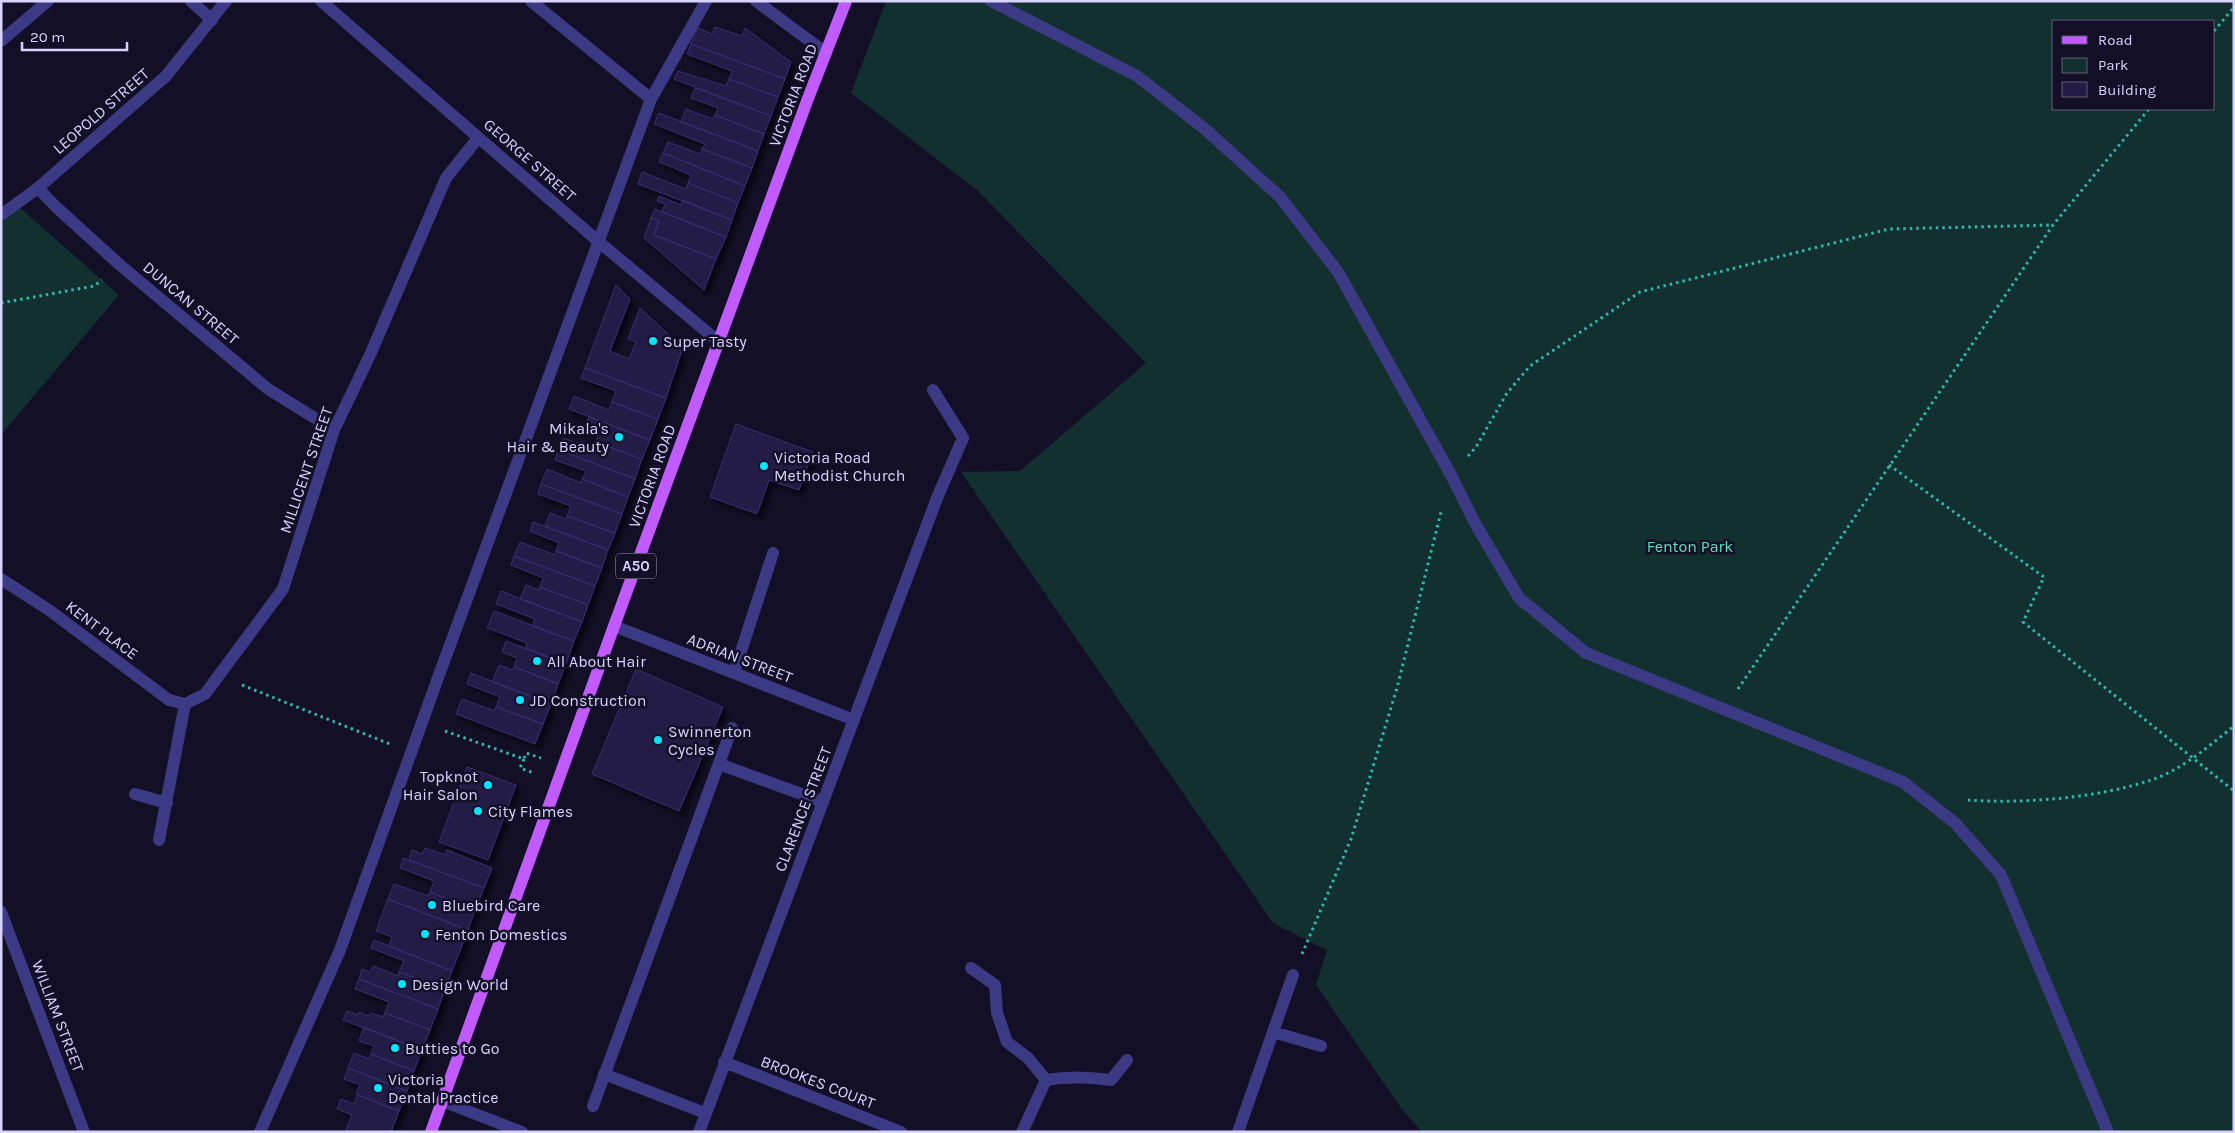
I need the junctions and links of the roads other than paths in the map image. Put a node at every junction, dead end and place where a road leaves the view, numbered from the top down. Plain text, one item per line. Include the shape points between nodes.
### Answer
1 (48, 1) edge
2 (191, 1) edge
3 (226, 1) edge
4 (531, 1) edge
5 (706, 1) edge
6 (756, 1) edge
7 (846, 1) edge
8 (991, 1) edge
9 (329, 4) edge
10 (212, 20) junction
11 (1, 40) edge
12 (826, 53) junction
13 (651, 99) junction
14 (478, 138) junction
15 (38, 188) junction
16 (1, 215) edge
17 (599, 242) junction
18 (719, 342) junction
19 (933, 390) dead end
20 (334, 430) junction
21 (773, 553) dead end
22 (1, 579) edge
23 (614, 626) junction
24 (734, 673) junction
25 (185, 704) junction
26 (854, 720) junction
27 (732, 728) dead end
28 (719, 764) junction
29 (135, 794) dead end
30 (823, 802) junction
31 (167, 803) junction
32 (160, 840) dead end
33 (1, 912) edge
34 (970, 968) dead end
35 (1293, 975) road end
36 (1273, 1032) junction
37 (1321, 1046) dead end
38 (1127, 1060) dead end
39 (724, 1062) junction
40 (604, 1074) junction
41 (1046, 1080) junction
42 (442, 1102) junction
43 (593, 1106) dead end
44 (705, 1113) junction
45 (84, 1132) edge
46 (260, 1132) edge
47 (431, 1132) edge
48 (522, 1132) edge
49 (699, 1132) edge
50 (901, 1132) edge
51 (1022, 1132) edge
52 (1238, 1132) edge
53 (2108, 1132) edge

1 - 11 street
2 - 10 street
3 - 10 street, LEOPOLD STREET
4 - 13 street
5 - 13 street
6 - 12 street
7 - 12 main road, VICTORIA ROAD / A50
8 - 53 street via 1137,76 1205,129 1280,197 1338,272 1519,598 1586,653 1903,782 1954,823 2001,875
9 - 14 street, GEORGE STREET
10 - 15 street, LEOPOLD STREET via 166,76
12 - 18 main road, VICTORIA ROAD / A50
13 - 17 street
14 - 17 street, GEORGE STREET
14 - 20 street, MILLICENT STREET via 446,178
15 - 16 street, LEOPOLD STREET
15 - 20 street, DUNCAN STREET via 120,265 268,389
17 - 18 street, GEORGE STREET
17 - 46 street via 340,950
18 - 23 main road, VICTORIA ROAD / A50
19 - 26 street, CLARENCE STREET via 964,438 937,498
20 - 25 street, MILLICENT STREET via 283,589 220,676 204,694
21 - 24 street
22 - 25 street, KENT PLACE via 168,700
23 - 24 street, ADRIAN STREET
23 - 42 main road, VICTORIA ROAD / A50
24 - 26 street, ADRIAN STREET
25 - 31 street
26 - 30 street, CLARENCE STREET
27 - 28 street
28 - 30 street
28 - 40 street
29 - 31 street
30 - 39 street, CLARENCE STREET
31 - 32 street
33 - 45 street, WILLIAM STREET
34 - 41 street via 995,985 997,1013 1007,1042 1028,1058
35 - 36 street
36 - 37 street
36 - 52 street
38 - 41 street via 1112,1080 1074,1077
39 - 44 street, CLARENCE STREET
39 - 50 street, BROOKES COURT
40 - 43 street
40 - 44 street
41 - 51 street
42 - 47 main road, VICTORIA ROAD / A50
42 - 48 street
44 - 49 street, CLARENCE STREET

